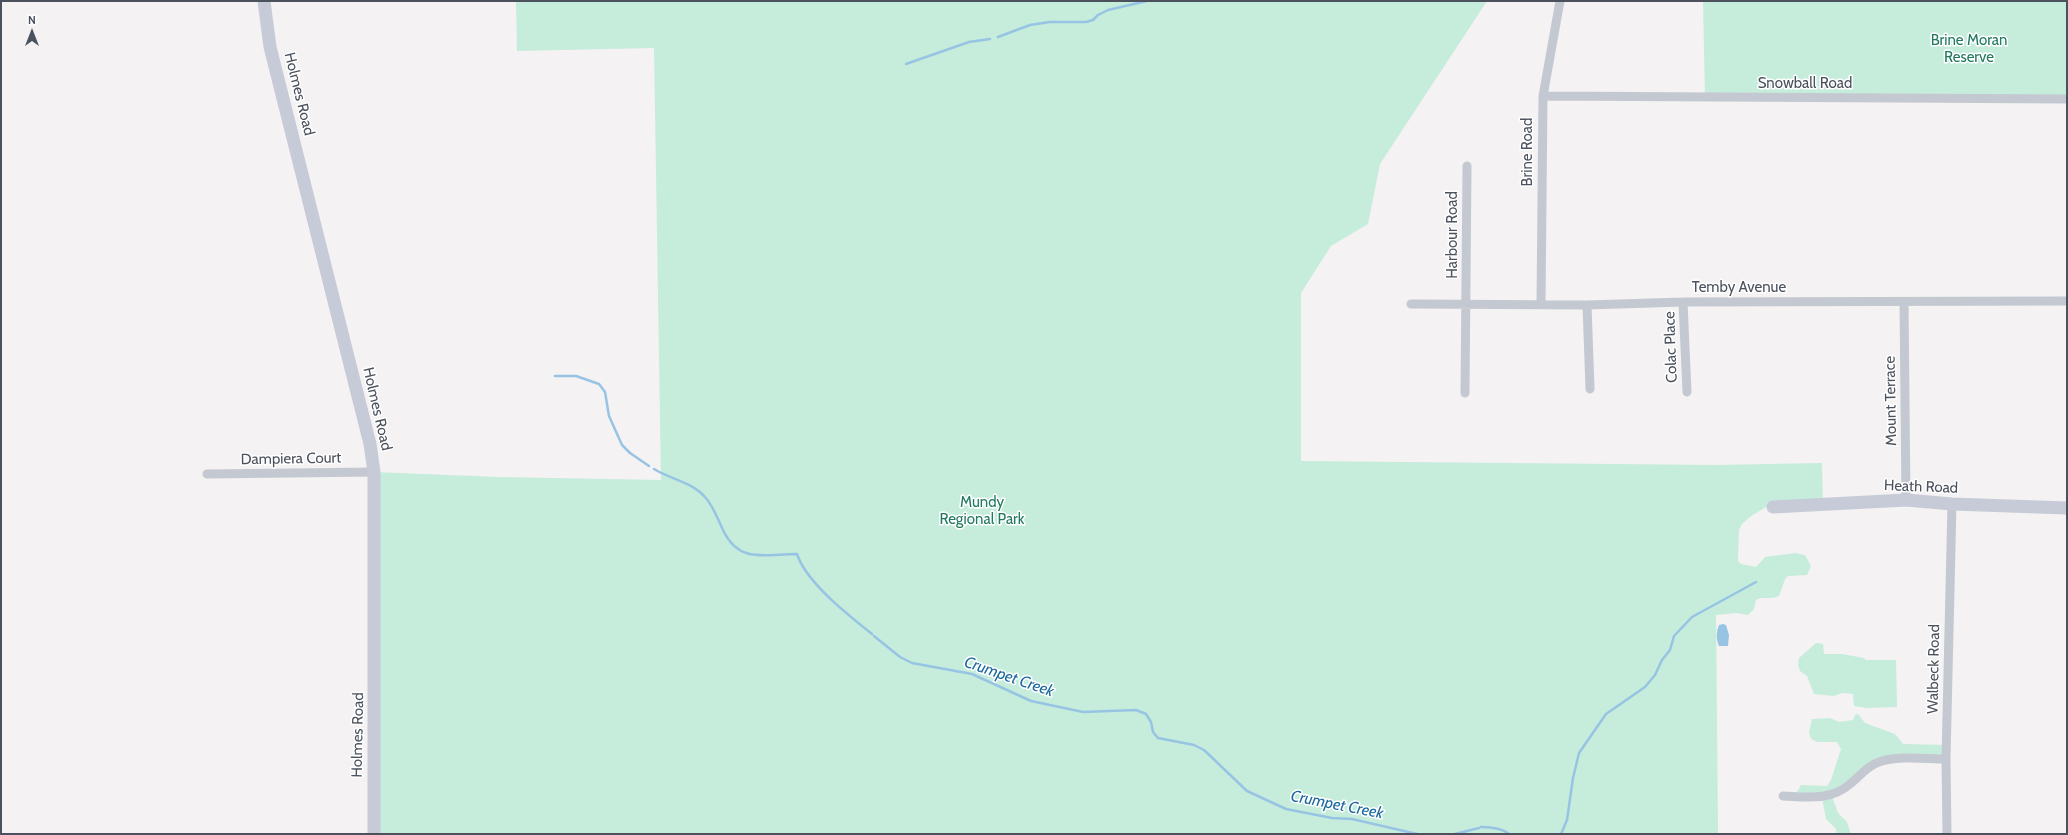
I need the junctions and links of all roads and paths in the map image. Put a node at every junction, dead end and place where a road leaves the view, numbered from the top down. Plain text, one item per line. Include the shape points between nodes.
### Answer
1 (264, 1) edge
2 (1560, 1) edge
3 (1543, 96) junction
4 (2067, 99) edge
5 (1467, 166) dead end
6 (1683, 302) junction
7 (1904, 302) junction
8 (2067, 302) edge
9 (1411, 304) dead end
10 (1542, 304) junction
11 (1466, 305) junction
12 (1587, 305) junction
13 (1590, 389) dead end
14 (1687, 392) dead end
15 (1465, 393) dead end
16 (374, 472) junction
17 (207, 474) dead end
18 (1906, 500) junction
19 (1952, 504) junction
20 (1773, 507) dead end
21 (2067, 508) edge
22 (1946, 759) junction
23 (1783, 796) dead end
24 (374, 834) edge
25 (1947, 834) edge

1 - 16 street, Holmes Road via 270,47 370,444
2 - 3 street, Brine Road
3 - 4 street, Snowball Road
3 - 10 street, Brine Road
5 - 11 street, Harbour Road
6 - 7 street, Temby Avenue
6 - 12 street, Temby Avenue
6 - 14 street, Colac Place
7 - 8 street, Temby Avenue
7 - 18 street, Mount Terrace
9 - 11 street, Temby Avenue
10 - 11 street, Temby Avenue
10 - 12 street, Temby Avenue
11 - 15 street, Harbour Road
12 - 13 street
16 - 17 street, Dampiera Court
16 - 24 street, Holmes Road
18 - 19 street, Heath Road
18 - 20 street, Heath Road
19 - 21 street, Heath Road
19 - 22 street, Walbeck Road
22 - 23 street via 1894,759 1879,762 1833,795
22 - 25 street, Walbeck Road

